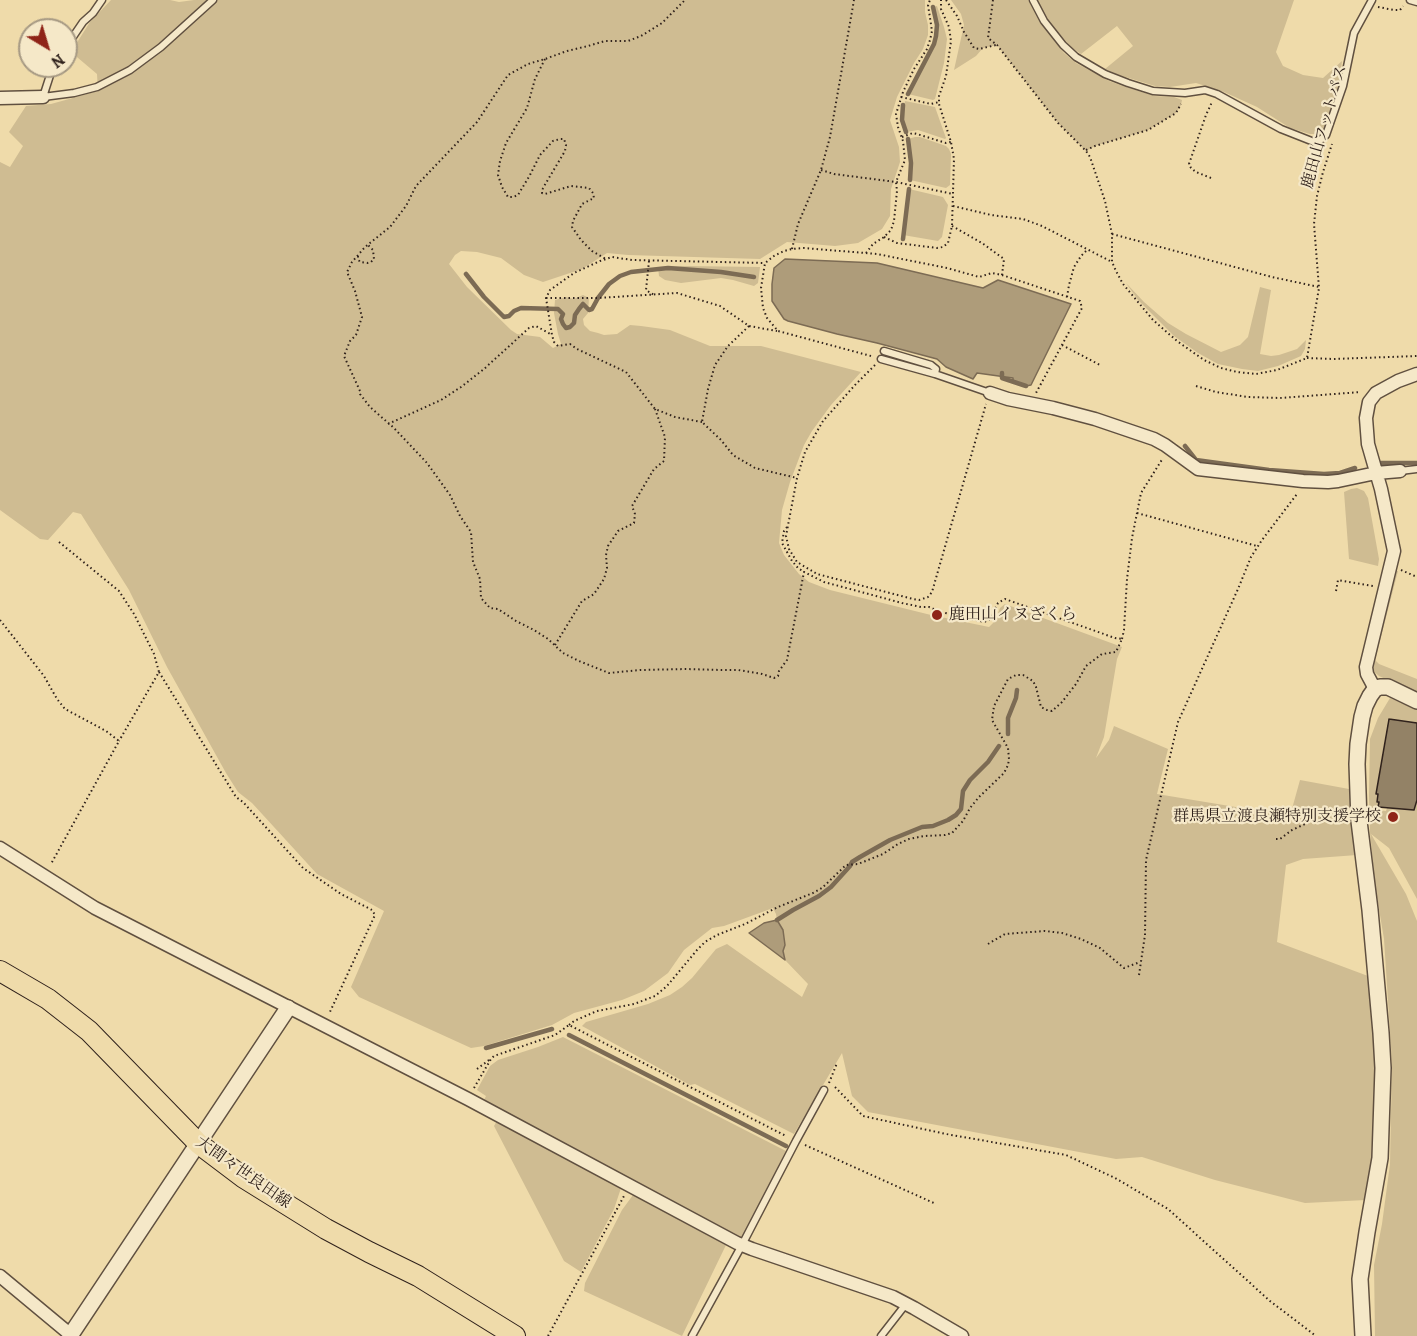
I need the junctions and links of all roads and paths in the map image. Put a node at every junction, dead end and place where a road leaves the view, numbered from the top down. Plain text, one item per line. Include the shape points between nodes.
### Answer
1 (102, 0) edge
2 (213, 0) edge
3 (685, 0) edge
4 (854, 0) edge
5 (930, 0) edge
6 (941, 0) edge
7 (946, 0) edge
8 (993, 0) edge
9 (1033, 0) edge
10 (1372, 0) edge
11 (1417, 2) edge
12 (1407, 3) edge
13 (1375, 8) dead end
14 (78, 29) edge
15 (997, 45) junction
16 (545, 59) junction
17 (49, 78) edge
18 (1185, 93) junction
19 (1217, 94) junction
20 (43, 97) junction
21 (901, 97) junction
22 (0, 98) edge
23 (939, 102) junction
24 (902, 138) junction
25 (951, 142) junction
26 (1333, 143) dead end
27 (1086, 151) junction
28 (821, 170) junction
29 (1211, 178) dead end
30 (896, 182) junction
31 (953, 194) junction
32 (953, 206) junction
33 (952, 226) junction
34 (1112, 234) junction
35 (884, 237) junction
36 (368, 245) junction
37 (792, 249) junction
38 (1088, 249) junction
39 (866, 253) junction
40 (358, 256) junction
41 (606, 259) junction
42 (649, 261) junction
43 (1113, 262) junction
44 (765, 263) junction
45 (1002, 275) junction
46 (1319, 288) junction
47 (654, 295) junction
48 (546, 298) junction
49 (1068, 298) junction
50 (749, 326) junction
51 (778, 331) junction
52 (552, 335) junction
53 (1062, 345) junction
54 (884, 351) dead end
55 (1417, 356) edge
56 (1307, 358) junction
57 (881, 359) junction
58 (1100, 365) dead end
59 (935, 374) junction
60 (1417, 374) edge
61 (1196, 386) dead end
62 (990, 393) junction
63 (1376, 393) junction
64 (1031, 404) junction
65 (655, 409) junction
66 (702, 422) junction
67 (388, 424) junction
68 (1171, 450) junction
69 (1417, 470) edge
70 (1400, 471) joint
71 (1376, 473) junction
72 (797, 478) junction
73 (1303, 481) junction
74 (1137, 513) junction
75 (788, 525) junction
76 (59, 542) dead end
77 (1257, 546) junction
78 (804, 572) junction
79 (1385, 588) junction
80 (1336, 591) dead end
81 (0, 620) edge
82 (1122, 639) junction
83 (555, 645) junction
84 (159, 672) junction
85 (1376, 689) junction
86 (1417, 700) edge
87 (119, 741) junction
88 (1359, 820) junction
89 (1276, 839) dead end
90 (0, 848) edge
91 (44, 877) junction
92 (988, 944) dead end
93 (1140, 962) junction
94 (0, 971) edge
95 (1138, 975) dead end
96 (288, 1008) junction
97 (324, 1025) junction
98 (569, 1025) junction
99 (490, 1059) junction
100 (837, 1063) dead end
101 (477, 1070) dead end
102 (830, 1082) junction
103 (824, 1090) joint
104 (471, 1094) dead end
105 (795, 1141) junction
106 (199, 1144) junction
107 (630, 1185) junction
108 (936, 1204) dead end
109 (742, 1245) junction
110 (0, 1276) edge
111 (906, 1304) junction
112 (72, 1336) edge
113 (515, 1336) edge
114 (548, 1336) edge
115 (692, 1336) edge
116 (881, 1336) edge
117 (962, 1336) edge
118 (1316, 1336) edge
119 (1363, 1336) edge

1 - 14 lane
2 - 20 lane via 130,70 97,87
3 - 16 path via 662,23 641,36 628,41 605,41
4 - 28 path
5 - 21 path via 930,40
6 - 23 path via 951,41
7 - 15 path via 974,48
8 - 15 path via 988,38
9 - 18 lane via 1053,33 1088,65 1143,88
10 - 19 lane via 1354,33 1343,86 1326,135 1318,142 1281,129
11 - 12 lane
12 - 13 path via 1400,10
15 - 27 path via 1058,123
16 - 36 path via 508,75 477,122 416,186 390,227
16 - 41 path via 527,108 506,143 498,175 508,197 513,198 547,146 564,139 564,151 542,193 575,186 589,188 594,198 582,204 572,227 592,251
17 - 20 lane
18 - 19 lane via 1205,90
18 - 27 path via 1176,113 1162,122
19 - 29 path via 1189,164
20 - 22 street
21 - 23 path via 931,104
21 - 24 path via 896,114
23 - 25 path
24 - 25 path via 913,133
24 - 30 path via 905,160
25 - 31 path
26 - 46 path, 鹿田山フットパス via 1317,196 1314,224
27 - 34 path via 1106,201
28 - 30 path
28 - 37 path
30 - 31 path
30 - 35 path via 894,221
31 - 32 path
32 - 33 path
32 - 38 path via 1023,219
33 - 35 path via 944,247 897,243
33 - 45 path via 1004,259
34 - 43 path
34 - 46 path
35 - 39 path
36 - 40 path
36 - 40 path via 374,259 360,262
37 - 39 path
37 - 44 path
38 - 43 path
38 - 49 path via 1074,267
39 - 45 path via 979,278 992,273
40 - 67 path via 347,272 362,317 344,356 360,394
41 - 42 path
41 - 48 path via 574,273 550,290
42 - 44 path
42 - 47 path via 646,290
43 - 56 path via 1123,284 1153,320 1204,360 1221,368 1256,374
44 - 51 path via 763,308
45 - 49 path
46 - 56 path, 鹿田山フットパス
47 - 48 path
47 - 50 path via 677,293 720,306
48 - 52 path
49 - 53 path via 1080,301 1082,308
50 - 51 path
50 - 66 path via 715,365
51 - 57 path
52 - 65 path via 558,346 570,344 626,372
52 - 67 path via 536,326 529,328 461,387
53 - 58 path
53 - 64 path
54 - 59 lane via 931,365
55 - 56 path
57 - 59 lane
57 - 72 path via 823,421
59 - 62 lane
60 - 63 street
61 - 63 path via 1248,397
62 - 64 street
62 - 75 path via 928,597 913,599 818,574 794,559 786,536
63 - 71 street via 1369,402 1366,418
64 - 68 street via 1095,419 1154,439
65 - 66 path
65 - 83 path via 665,437 664,461 654,469 632,506 634,523 618,531 608,546 604,579 594,594 582,601
66 - 72 path via 733,455 756,468
67 - 83 path via 438,477 471,532 481,598 490,608 498,609
68 - 73 street via 1198,469
68 - 74 path via 1161,459 1141,493
69 - 70 lane
70 - 71 street
71 - 73 street via 1338,481
71 - 79 street via 1394,551
72 - 75 path
73 - 77 path
74 - 77 path
74 - 82 path
75 - 78 path via 782,543
76 - 84 path via 119,591 154,654
77 - 93 path via 1178,722 1146,860 1145,935
78 - 82 path via 836,585 984,622 1005,599
78 - 83 path via 787,660 774,678 738,670 609,673 563,653
79 - 80 path via 1338,580
79 - 85 street via 1366,667
81 - 87 path via 65,709
82 - 98 path via 1116,652 1102,654 1086,666 1052,711 1041,707 1033,681 1023,675 1008,679 994,706 992,720 1010,759 1004,773 979,797 952,833 909,839 883,854 846,865 813,893 711,938 655,996 597,1011
84 - 87 path
84 - 97 path via 236,797 303,868 375,915
85 - 86 street via 1388,687
85 - 88 street via 1365,706 1359,736
87 - 91 path
88 - 89 path via 1318,818
88 - 119 street via 1383,1068 1380,1158 1360,1279
90 - 91 street
91 - 96 street via 95,908
92 - 93 path via 1005,934 1062,933 1100,948 1124,968
93 - 95 path
94 - 106 main road, 大間々世良田線 via 48,999 89,1031
96 - 97 street
96 - 106 street
97 - 107 street
98 - 99 path via 555,1035
98 - 105 path
99 - 101 path
99 - 104 path
100 - 102 path
102 - 103 path
102 - 118 path via 863,1116 1066,1155 1115,1178 1168,1209 1270,1301
103 - 105 lane
105 - 108 path
105 - 109 lane
106 - 112 street
106 - 113 main road, 大間々世良田線 via 244,1178 317,1223 418,1276
107 - 109 street
107 - 114 path
109 - 111 street
109 - 115 lane
110 - 112 street
111 - 116 lane
111 - 117 street

